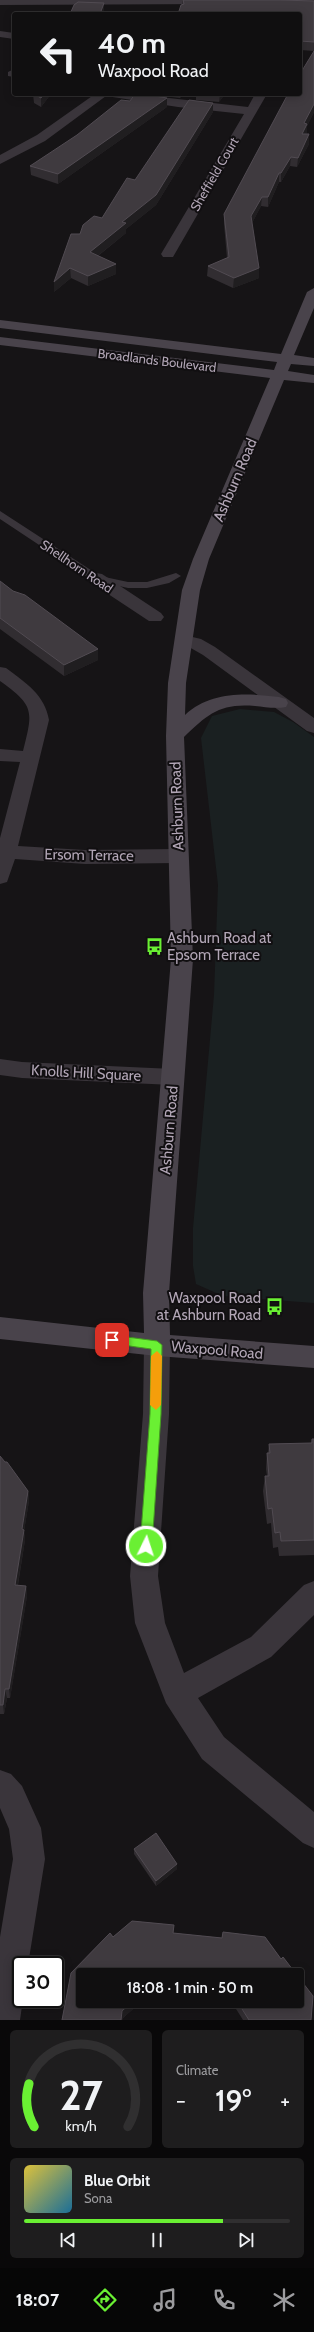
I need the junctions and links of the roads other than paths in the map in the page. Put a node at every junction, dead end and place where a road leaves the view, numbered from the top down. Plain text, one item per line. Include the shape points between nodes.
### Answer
1 (148, 1) edge
2 (221, 1) edge
3 (0, 2) edge
4 (56, 2) junction
5 (54, 12) edge
6 (148, 12) edge
7 (0, 34) edge
8 (12, 36) edge
9 (100, 96) edge
10 (124, 96) edge
11 (260, 96) edge
12 (251, 111) junction
13 (3, 157) edge
14 (168, 254) dead end
15 (314, 292) edge
16 (0, 324) edge
17 (0, 341) edge
18 (285, 358) junction
19 (314, 362) edge
20 (279, 374) junction
21 (314, 379) edge
22 (0, 514) edge
23 (176, 576) dead end
24 (96, 578) junction
25 (155, 617) dead end
26 (184, 640) junction
27 (0, 672) edge
28 (278, 703) junction
29 (314, 727) edge
30 (175, 736) junction
31 (0, 755) edge
32 (31, 757) junction
33 (4, 852) edge
34 (178, 856) junction
35 (0, 877) edge
36 (0, 1066) edge
37 (173, 1077) junction
38 (0, 1328) edge
39 (157, 1345) junction
40 (314, 1357) edge
41 (314, 1595) edge
42 (177, 1693) junction
43 (0, 1785) edge
44 (314, 1832) edge
45 (3, 2020) edge

1 - 2 street
1 - 4 street
1 - 6 street
3 - 4 street
4 - 5 street
7 - 8 street
9 - 13 street via 77,115 41,138
10 - 12 street
11 - 12 street, Sheffield Court
12 - 14 street, Sheffield Court
15 - 18 street, Ashburn Road
16 - 18 street, Broadlands Boulevard
17 - 20 street, Broadlands Boulevard
18 - 19 street, Broadlands Boulevard
18 - 20 street, Ashburn Road
20 - 21 street, Broadlands Boulevard
20 - 26 street, Ashburn Road via 201,559 191,590
22 - 24 lane, Shellhorn Road
23 - 24 lane via 165,581 128,585
24 - 25 street, Shellhorn Road
26 - 28 street via 208,651
26 - 30 street, Ashburn Road
27 - 32 street via 32,696 39,708 40,720
28 - 29 street
28 - 30 street via 254,700 217,704 204,709
30 - 34 street, Ashburn Road
31 - 32 street
32 - 33 street
33 - 34 street, Ersom Terrace via 84,857
33 - 35 street
34 - 37 street, Ashburn Road via 182,960
36 - 37 street, Knolls Hill Square via 22,1070
37 - 39 street, Ashburn Road via 156,1293
38 - 39 street, Waxpool Road
39 - 40 street, Waxpool Road
39 - 42 street via 156,1414 144,1576 150,1623
41 - 42 street via 261,1647
42 - 44 street via 213,1748
43 - 45 street via 11,1797 25,1828 29,1859

